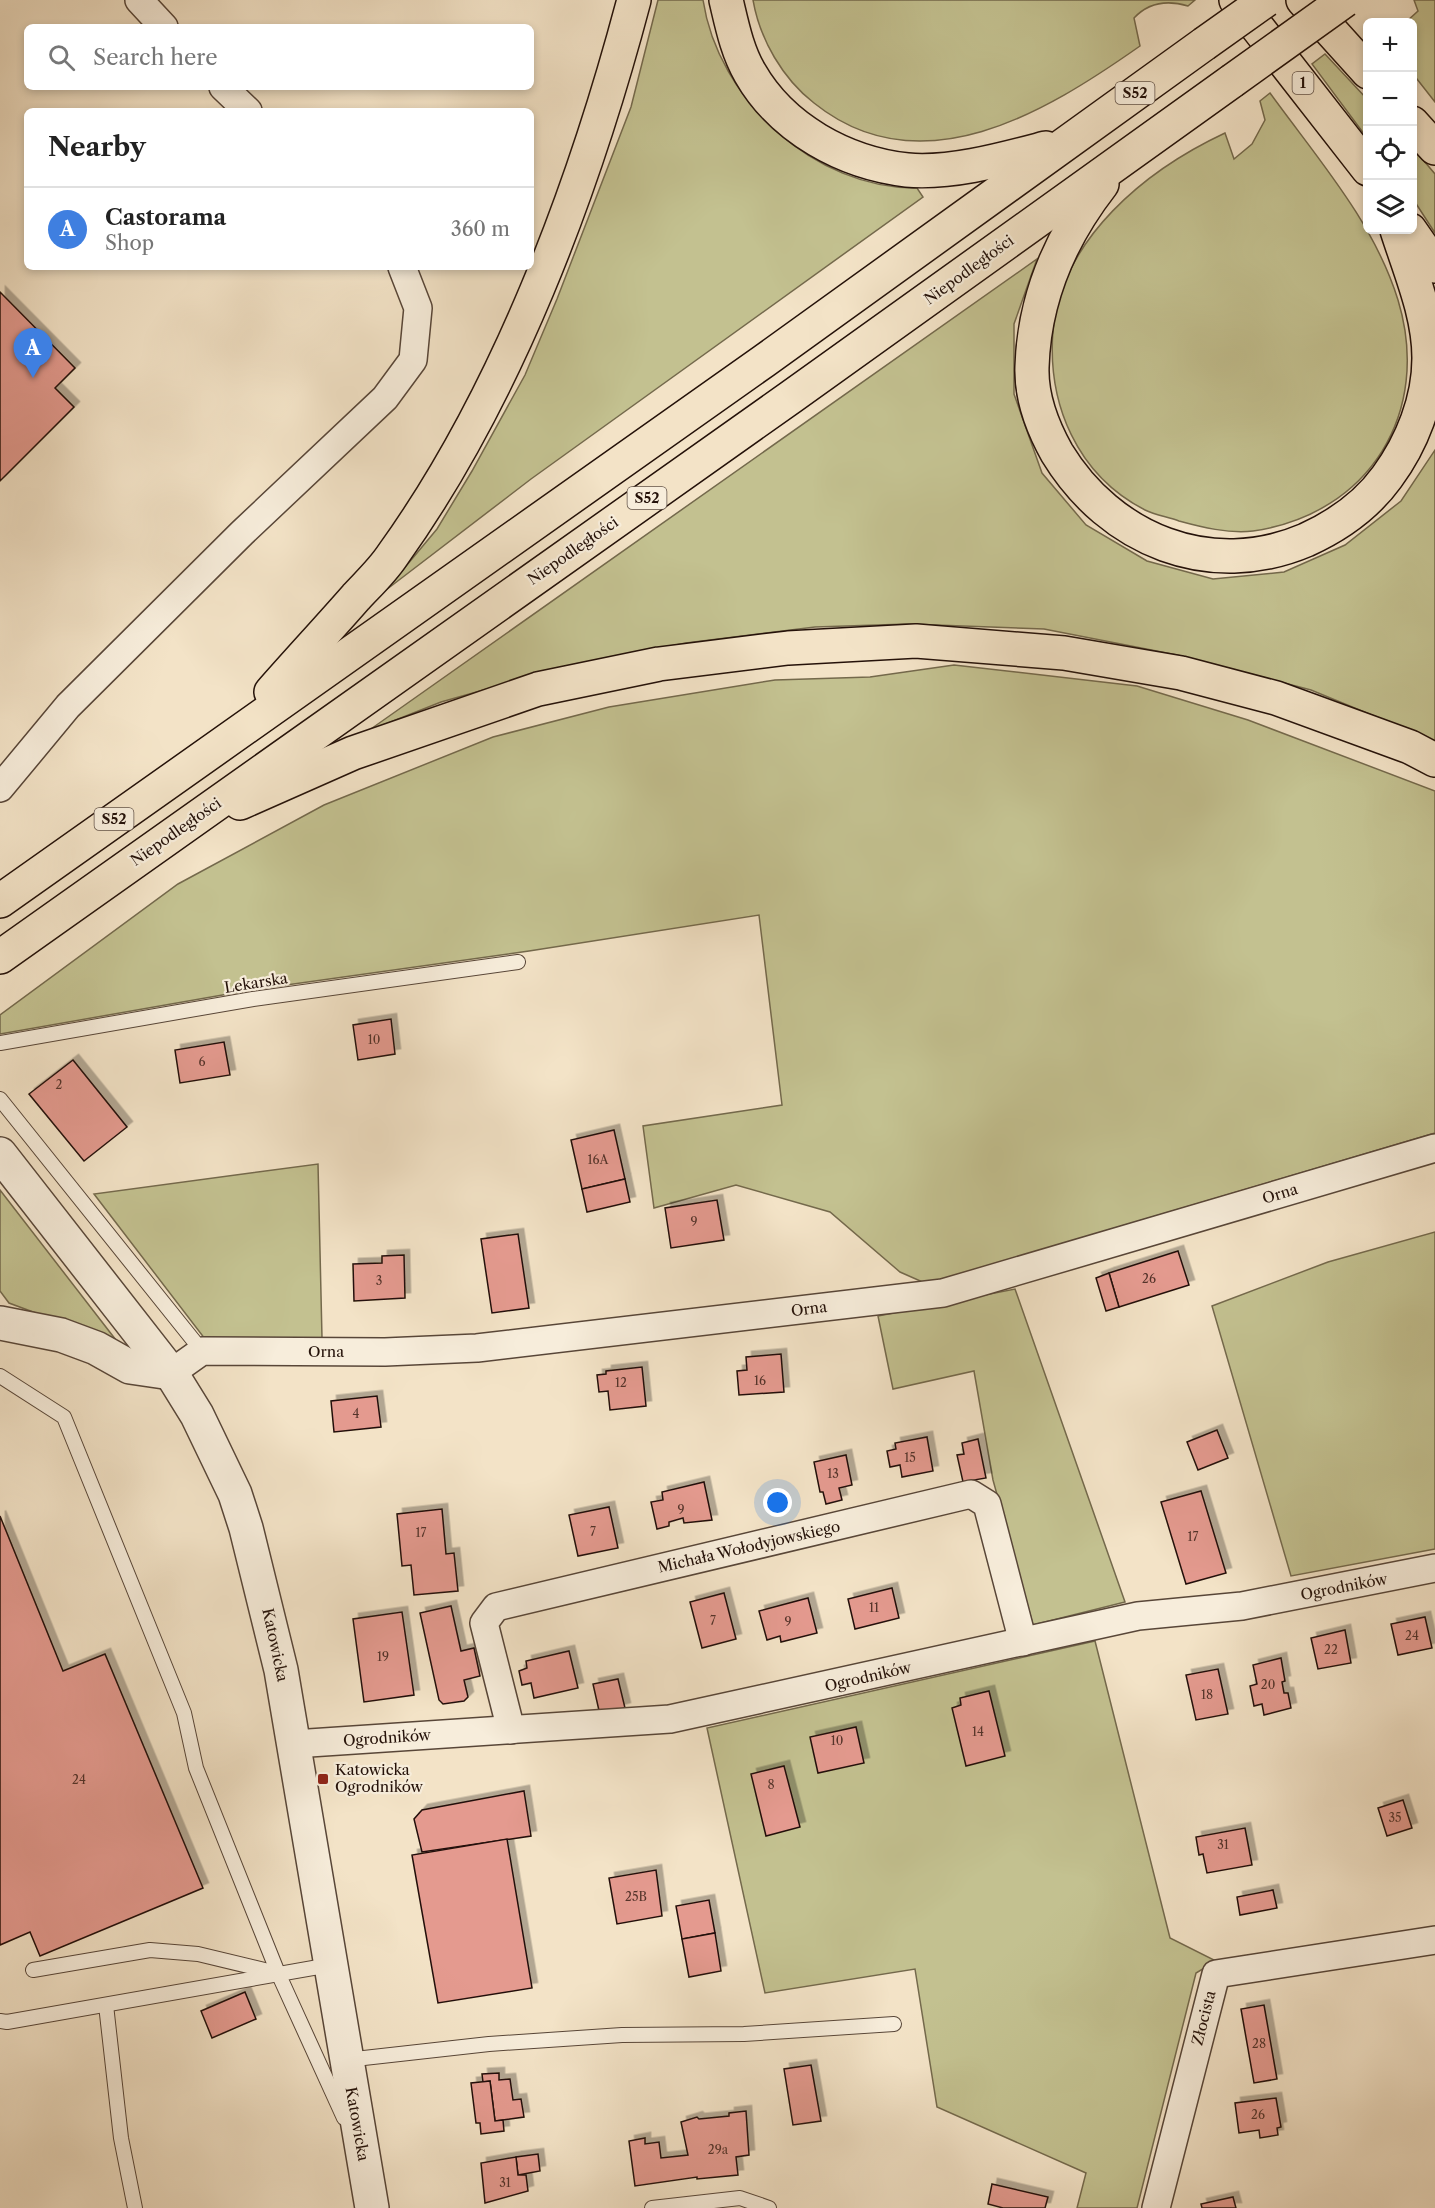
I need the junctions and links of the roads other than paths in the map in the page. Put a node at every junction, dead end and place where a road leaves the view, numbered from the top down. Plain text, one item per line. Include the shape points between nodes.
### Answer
1 (634, 0) edge
2 (726, 0) edge
3 (1236, 0) edge
4 (1266, 0) edge
5 (1303, 0) edge
6 (1345, 0) edge
7 (140, 1) edge
8 (161, 24) edge
9 (1363, 66) edge
10 (226, 90) edge
11 (245, 108) edge
12 (1066, 142) junction
13 (1120, 161) junction
14 (1363, 163) edge
15 (1397, 234) edge
16 (1413, 234) edge
17 (1435, 266) edge
18 (403, 270) edge
19 (229, 737) junction
20 (1435, 760) edge
21 (0, 788) edge
22 (173, 833) junction
23 (0, 901) edge
24 (0, 957) edge
25 (518, 962) dead end
26 (0, 1043) edge
27 (0, 1099) edge
28 (1435, 1148) edge
29 (0, 1154) edge
30 (1, 1326) edge
31 (202, 1352) junction
32 (171, 1373) junction
33 (0, 1376) edge
34 (1435, 1568) edge
35 (1023, 1642) junction
36 (511, 1730) junction
37 (294, 1744) junction
38 (1435, 1940) edge
39 (330, 1965) junction
40 (33, 1970) dead end
41 (278, 1973) junction
42 (106, 2005) junction
43 (0, 2021) edge
44 (894, 2024) dead end
45 (346, 2060) junction
46 (364, 2161) junction
47 (135, 2208) edge
48 (372, 2208) edge
49 (652, 2208) edge
50 (769, 2208) edge
51 (1156, 2208) edge

1 - 19 main road via 611,90 576,193 489,394 437,487 391,558
2 - 12 main road via 746,64 773,106 811,137 855,159 908,170 962,166
3 - 14 main road, 1
4 - 12 main road, S52, bridge
5 - 9 main road
6 - 13 main road, Niepodległości / S52, bridge
7 - 8 street
10 - 11 street
12 - 19 main road, S52 via 764,361
13 - 15 main road via 1061,246 1041,306 1032,369 1037,406 1049,439 1073,478 1104,511 1134,532 1172,548 1212,556 1284,549 1333,528 1374,496 1405,453 1426,396 1429,358 1425,318
13 - 22 main road, Niepodległości / S52
16 - 17 main road
18 - 21 street via 418,308 413,360 385,398 68,706
19 - 23 main road, S52
20 - 22 main road via 1410,747 1276,698 1181,673 1064,653 916,641 788,648 659,664 538,689 353,753
22 - 24 main road, Niepodległości / S52
25 - 26 lane, Lekarska via 254,999
27 - 31 lane
28 - 31 street, Orna via 943,1293 477,1348
29 - 32 street, Katowicka
30 - 32 street via 61,1335 130,1367
31 - 32 street
32 - 37 street, Katowicka via 197,1414 235,1494 270,1620
33 - 41 lane via 64,1416 184,1713 196,1768
34 - 35 street, Ogrodników via 1242,1606 1138,1616
35 - 36 street, Ogrodników via 707,1713
35 - 36 street, Michała Wołodyjowskiego via 987,1504 971,1494 496,1607 484,1623
36 - 37 street, Ogrodników
37 - 39 street, Katowicka
38 - 51 street, Złocista via 1216,1974
39 - 41 lane
39 - 45 street, Katowicka
40 - 41 lane via 150,1950 198,1954
41 - 42 lane
41 - 46 lane
42 - 43 lane
42 - 47 lane
44 - 45 lane via 744,2034 622,2035 489,2044
45 - 46 street, Katowicka
46 - 48 street, Katowicka
49 - 50 lane via 740,2198

